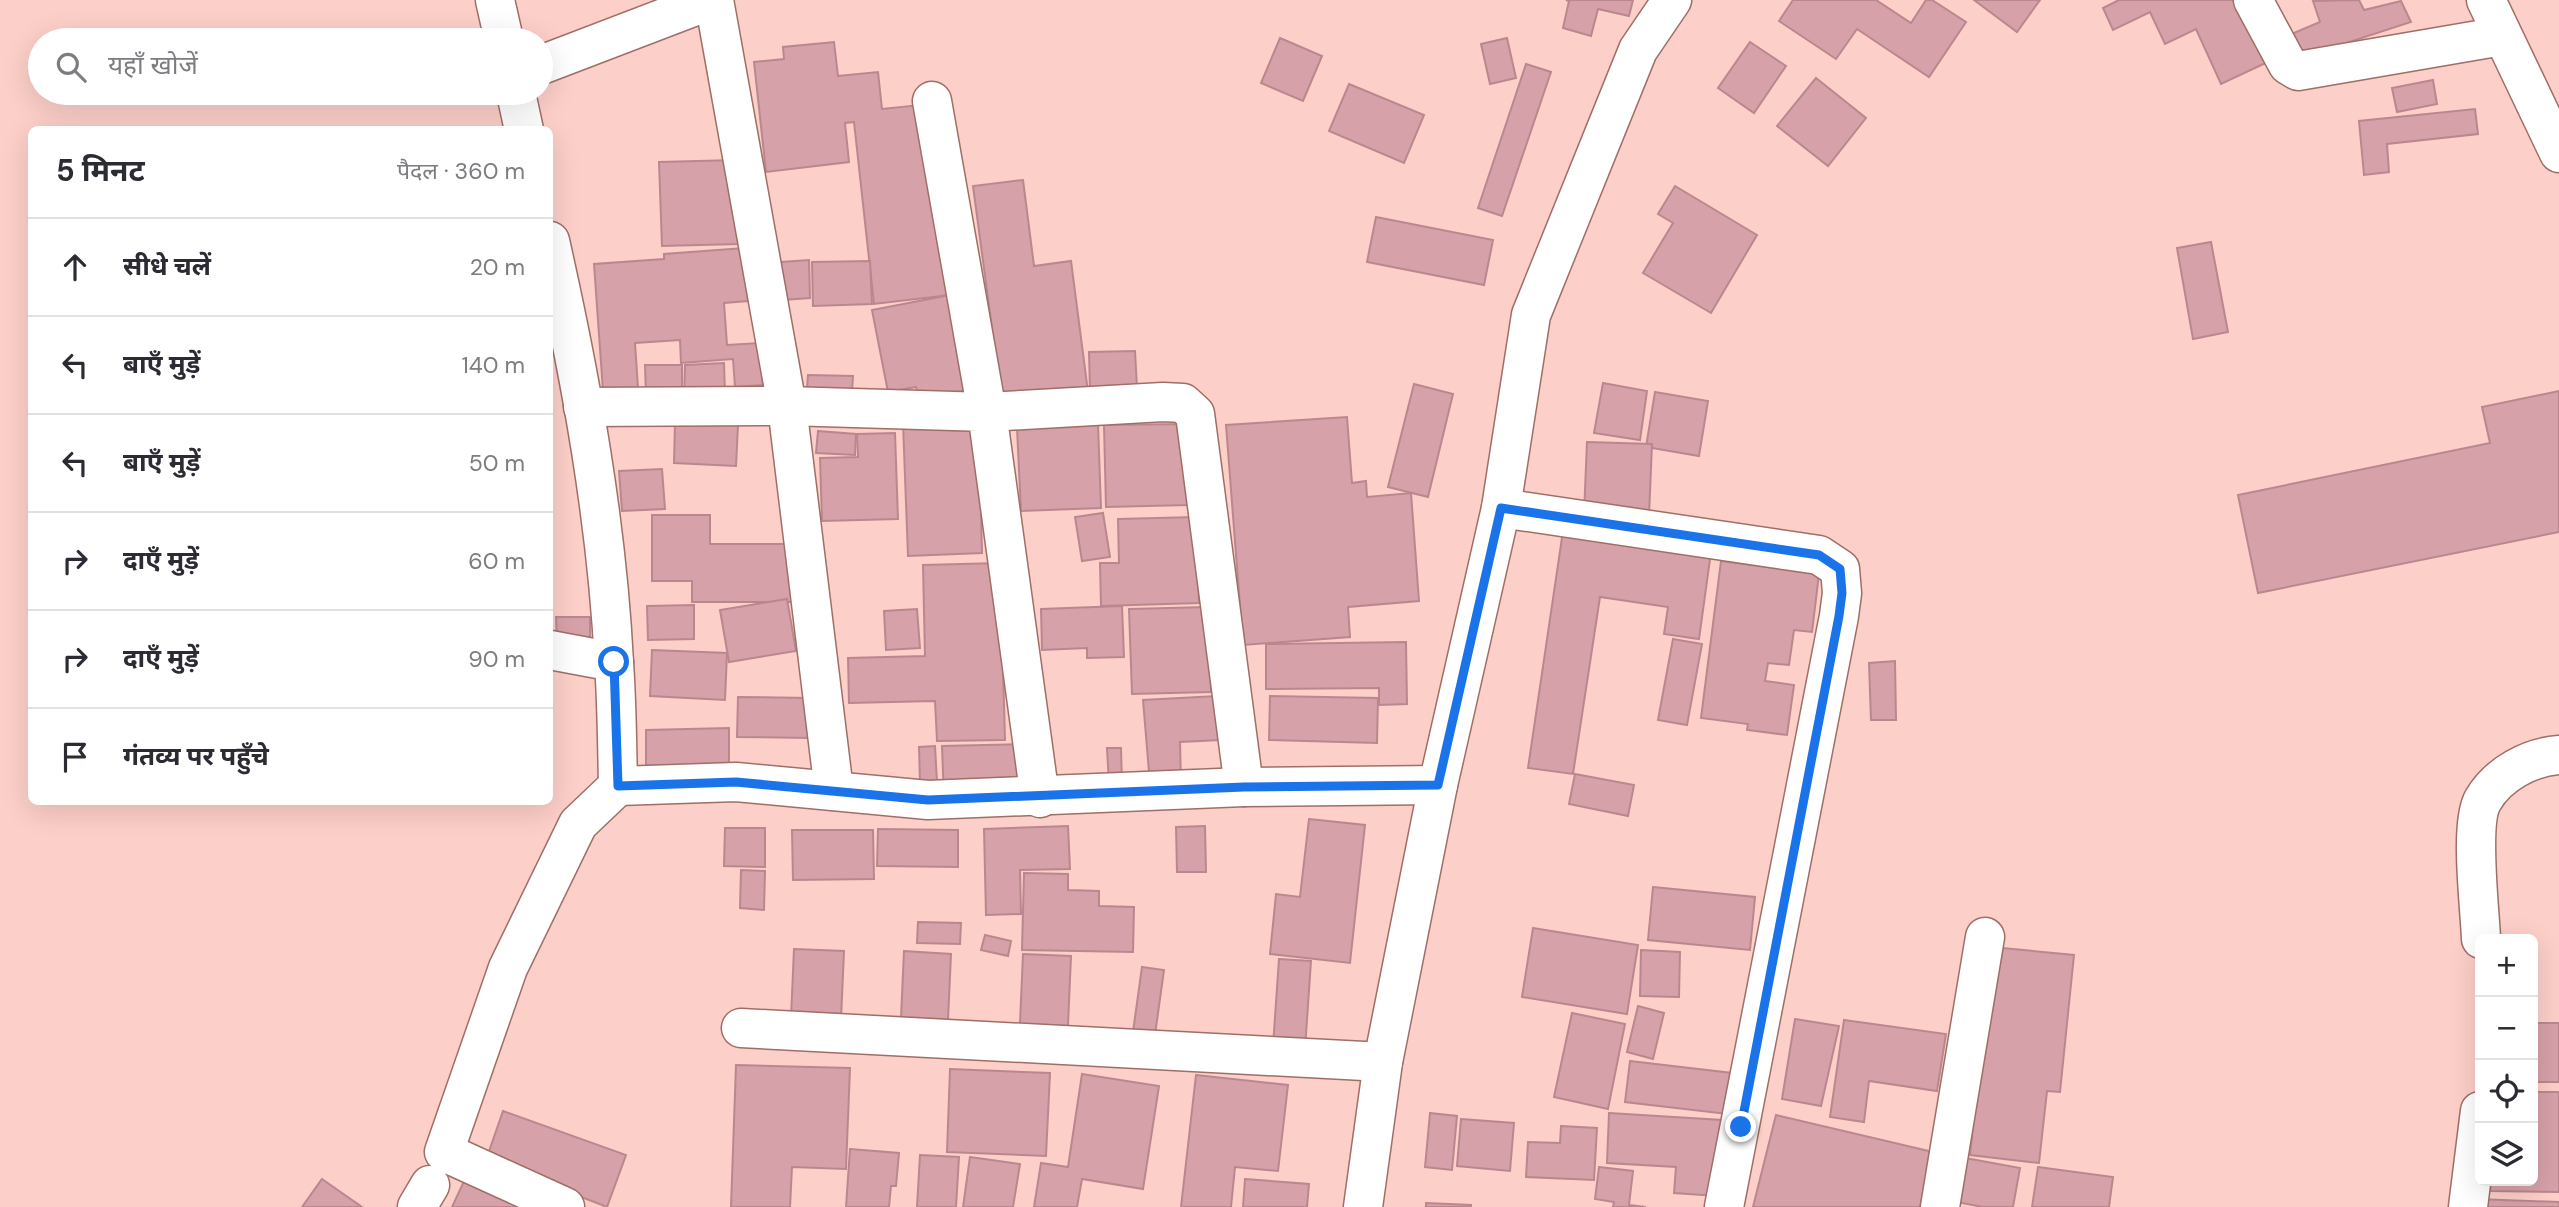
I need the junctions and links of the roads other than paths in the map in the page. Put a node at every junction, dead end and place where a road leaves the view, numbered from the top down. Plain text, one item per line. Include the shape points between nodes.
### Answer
1 (495, 0) edge
2 (713, 0) edge
3 (1672, 0) edge
4 (2253, 0) edge
5 (2486, 0) edge
6 (501, 28) edge
7 (2502, 36) junction
8 (553, 60) edge
9 (932, 101) dead end
10 (519, 105) edge
11 (523, 126) edge
12 (2559, 153) edge
13 (553, 256) edge
14 (787, 406) junction
15 (583, 407) junction
16 (986, 412) junction
17 (1501, 508) junction
18 (553, 651) edge
19 (614, 662) junction
20 (2559, 755) edge
21 (1438, 785) junction
22 (618, 786) junction
23 (1244, 787) junction
24 (834, 791) junction
25 (1040, 798) junction
26 (2481, 934) edge
27 (1985, 937) dead end
28 (741, 1028) dead end
29 (1383, 1062) junction
30 (2478, 1123) edge
31 (565, 1207) edge
32 (1363, 1207) edge
33 (1724, 1207) edge
34 (1940, 1207) edge
35 (2468, 1207) edge

1 - 6 street
2 - 8 street
2 - 14 street
3 - 17 street via 1638,50 1531,314
4 - 7 street via 2288,65 2298,71
5 - 7 street
7 - 12 street
9 - 16 street
10 - 11 street
13 - 15 street
14 - 15 street
14 - 16 street
14 - 24 street
15 - 19 street
16 - 23 street via 1163,402 1183,403 1195,414
16 - 25 street
17 - 21 street
17 - 33 street via 1819,555 1840,569 1839,616
18 - 19 street
19 - 22 street
20 - 26 street via 2542,756 2505,774 2482,801 2476,834
21 - 23 street
21 - 29 street
22 - 24 street via 736,782
22 - 31 street via 578,824 514,956 444,1152
23 - 25 street
24 - 25 street via 928,800
27 - 34 street
28 - 29 street
29 - 32 street
30 - 35 street

